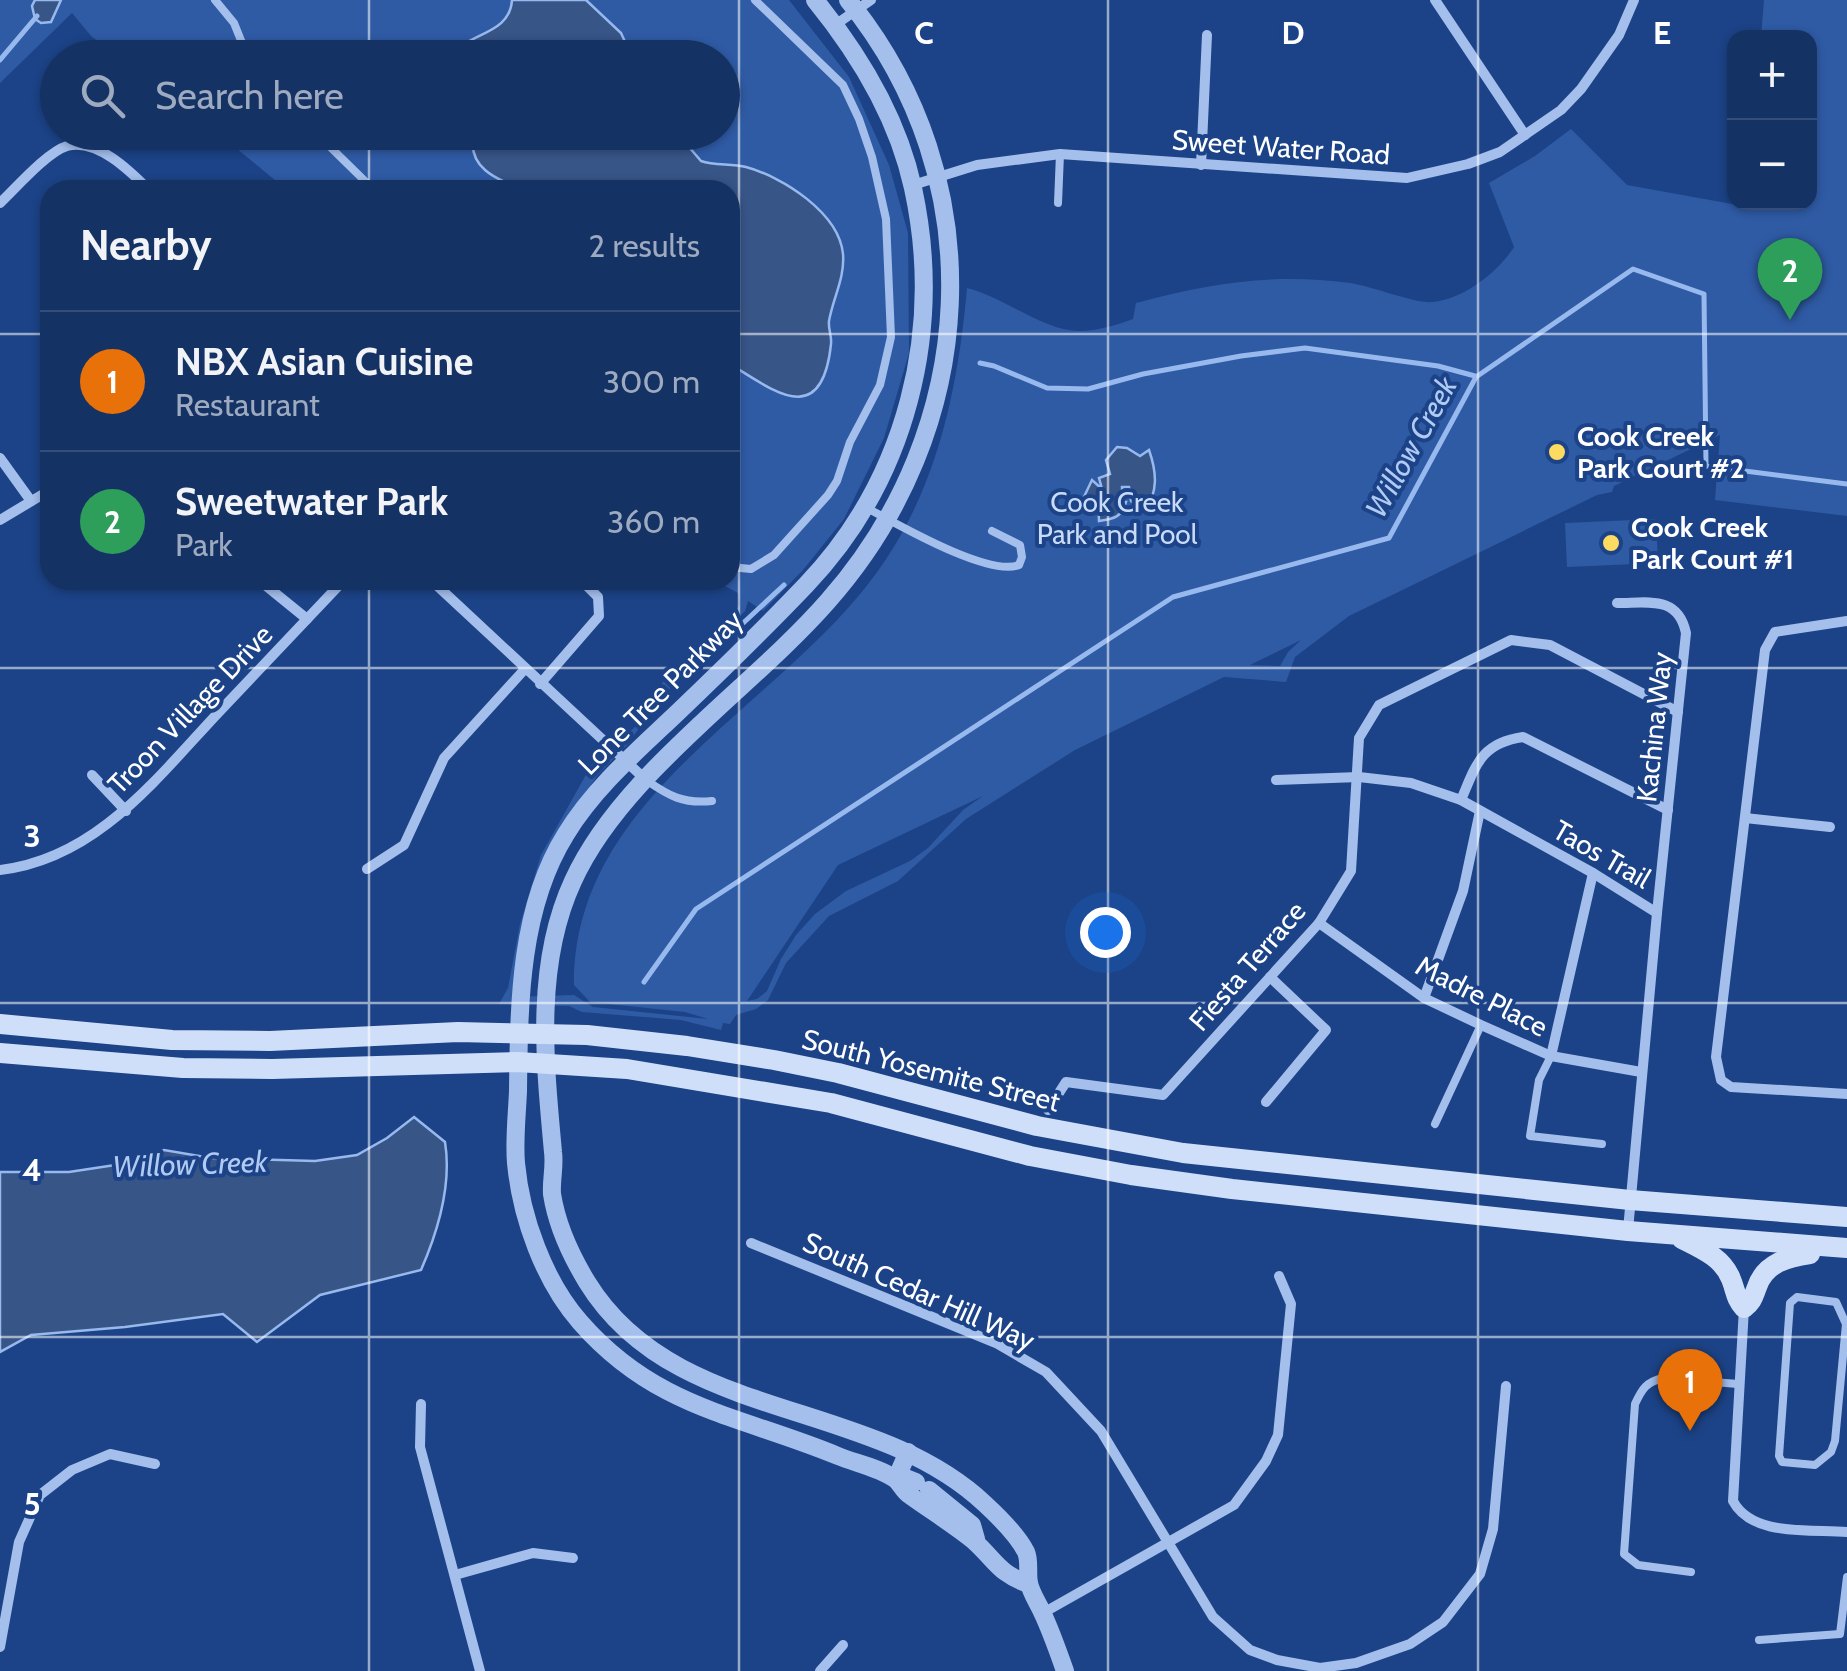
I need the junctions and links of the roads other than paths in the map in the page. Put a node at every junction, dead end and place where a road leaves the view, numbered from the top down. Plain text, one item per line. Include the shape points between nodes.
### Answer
1 (215, 0) edge
2 (755, 0) edge
3 (815, 0) edge
4 (1434, 0) edge
5 (1634, 0) edge
6 (858, 3) edge
7 (836, 26) junction
8 (1207, 35) dead end
9 (241, 40) edge
10 (1525, 135) junction
11 (61, 150) edge
12 (96, 150) edge
13 (333, 150) edge
14 (1060, 154) junction
15 (1201, 165) junction
16 (936, 178) junction
17 (138, 180) edge
18 (364, 180) edge
19 (913, 184) junction
20 (0, 203) edge
21 (1058, 204) dead end
22 (0, 458) edge
23 (40, 496) edge
24 (31, 501) junction
25 (866, 508) junction
26 (0, 520) edge
27 (889, 520) junction
28 (992, 530) dead end
29 (740, 567) edge
30 (271, 590) edge
31 (335, 590) edge
32 (441, 590) edge
33 (591, 590) edge
34 (1617, 603) dead end
35 (307, 619) junction
36 (1847, 622) edge
37 (524, 670) junction
38 (540, 684) junction
39 (1678, 712) junction
40 (624, 762) junction
41 (92, 775) dead end
42 (1359, 778) junction
43 (646, 780) junction
44 (1276, 780) dead end
45 (1461, 800) junction
46 (712, 801) dead end
47 (126, 810) junction
48 (1480, 810) junction
49 (1668, 810) junction
50 (1744, 818) junction
51 (1830, 826) dead end
52 (368, 868) dead end
53 (0, 870) edge
54 (1594, 873) junction
55 (1657, 913) junction
56 (1319, 923) junction
57 (1270, 978) junction
58 (1424, 998) junction
59 (0, 1024) edge
60 (1481, 1025) junction
61 (519, 1032) junction
62 (546, 1033) junction
63 (0, 1053) edge
64 (1550, 1056) junction
65 (518, 1062) junction
66 (545, 1063) junction
67 (1641, 1072) junction
68 (1847, 1094) edge
69 (1266, 1102) dead end
70 (1048, 1110) dead end
71 (1436, 1124) dead end
72 (1602, 1144) dead end
73 (1630, 1200) junction
74 (1847, 1217) edge
75 (1628, 1231) junction
76 (1672, 1235) junction
77 (752, 1243) dead end
78 (1847, 1248) edge
79 (1280, 1276) dead end
80 (1744, 1308) junction
81 (1785, 1366) joint
82 (1738, 1384) junction
83 (1506, 1386) dead end
84 (421, 1404) dead end
85 (908, 1452) junction
86 (155, 1464) dead end
87 (896, 1479) junction
88 (958, 1481) junction
89 (930, 1491) junction
90 (988, 1506) junction
91 (972, 1525) junction
92 (1847, 1532) edge
93 (1168, 1540) junction
94 (978, 1545) junction
95 (573, 1558) dead end
96 (1692, 1572) dead end
97 (455, 1575) junction
98 (1847, 1577) edge
99 (1029, 1584) junction
100 (1043, 1613) junction
101 (2, 1626) edge
102 (1759, 1640) dead end
103 (843, 1646) dead end
104 (0, 1648) edge
105 (480, 1671) edge
106 (820, 1671) edge
107 (1066, 1671) edge

1 - 9 lane
2 - 29 lane via 843,86 858,118 886,220 890,352 828,495 774,555
3 - 7 street, Lone Tree Parkway
4 - 10 street
5 - 10 street, Sweet Water Road via 1582,89
6 - 7 street
6 - 16 street, Lone Tree Parkway via 904,89
7 - 19 street, Lone Tree Parkway via 880,100
8 - 15 street
10 - 15 street, Sweet Water Road via 1468,164 1406,178
11 - 20 street
12 - 17 street
13 - 18 lane
14 - 15 street, Sweet Water Road
14 - 16 street, Sweet Water Road
14 - 21 lane
16 - 19 street, Sweet Water Road
16 - 27 street, Lone Tree Parkway via 950,262 944,365 916,466
19 - 25 street, Lone Tree Parkway via 924,284 919,361 890,460
22 - 24 street
23 - 24 street
24 - 26 street
25 - 27 lane
25 - 40 street, Lone Tree Parkway via 809,582
27 - 28 lane via 995,567 1019,565 1020,546
27 - 43 street, Lone Tree Parkway via 828,602
30 - 35 street
31 - 35 street, Troon Village Drive
32 - 37 street
33 - 38 street via 598,616
34 - 39 street, Kachina Way via 1670,606 1683,617
35 - 47 street, Troon Village Drive
36 - 50 street via 1775,632 1765,650
37 - 38 street
37 - 52 street via 444,758 404,846
38 - 40 street
39 - 42 street, Fiesta Terrace via 1550,645 1511,640 1378,705 1360,738
39 - 49 street, Kachina Way
40 - 43 street
40 - 61 street, Lone Tree Parkway via 564,836 547,874 525,958
41 - 47 street
42 - 44 street, Taos Trail
42 - 45 street, Taos Trail via 1411,783
42 - 56 street, Fiesta Terrace via 1350,871
43 - 46 lane via 672,798
43 - 62 street, Lone Tree Parkway via 572,882 550,962
45 - 48 street, Taos Trail
45 - 49 street via 1480,756 1504,740 1523,738
47 - 53 street, Troon Village Drive via 72,849
48 - 54 street, Taos Trail
48 - 58 street via 1463,891
49 - 55 street, Kachina Way
50 - 51 street
50 - 68 street via 1716,1057 1721,1080 1731,1087
54 - 55 street, Taos Trail
54 - 64 street
55 - 67 street, Taos Trail
56 - 57 street, Fiesta Terrace
56 - 58 street, Madre Place
57 - 69 street via 1326,1030
57 - 70 street, Fiesta Terrace via 1163,1095 1066,1082
58 - 60 street, Madre Place
59 - 61 main road, South Yosemite Street via 172,1040
60 - 64 street, Madre Place
60 - 71 lane
61 - 62 main road, South Yosemite Street
61 - 65 street, Lone Tree Parkway
62 - 66 street, Lone Tree Parkway
62 - 73 main road, South Yosemite Street via 774,1060 1037,1126 1183,1152
63 - 65 main road, South Yosemite Street via 183,1068
64 - 67 street, Madre Place
64 - 72 lane via 1530,1136
65 - 66 main road, South Yosemite Street
65 - 87 street, Lone Tree Parkway via 516,1164 550,1277 578,1320 616,1358 682,1400
66 - 75 main road, South Yosemite Street via 627,1069 831,1102 1130,1176
66 - 85 street, Lone Tree Parkway via 556,1214 569,1252 623,1329 694,1377
67 - 73 street, Taos Trail
73 - 74 main road, South Yosemite Street
73 - 75 street, Taos Trail
75 - 76 main road, South Yosemite Street
76 - 78 main road, South Yosemite Street
76 - 80 main road via 1720,1261
77 - 93 street, South Cedar Hill Way via 996,1343 1046,1372 1102,1431
78 - 80 main road via 1787,1257 1763,1273
79 - 93 street via 1292,1304 1278,1435 1234,1505
80 - 82 street
81 - 81 lane via 1790,1303 1796,1298 1838,1304 1846,1324 1836,1441 1815,1465 1782,1462 1779,1456
82 - 92 street via 1732,1492 1738,1512 1762,1526
82 - 96 lane via 1663,1378 1642,1388 1635,1404 1624,1554 1638,1565
83 - 93 street, South Cedar Hill Way via 1493,1529 1480,1574 1443,1622 1410,1644 1320,1668 1250,1650 1214,1618
84 - 97 street via 420,1447
85 - 87 street
85 - 88 street, Lone Tree Parkway
86 - 101 street via 110,1454 72,1470 40,1495 18,1542
87 - 89 street
87 - 94 street via 904,1492
88 - 89 street
88 - 90 street, Lone Tree Parkway
89 - 91 street
90 - 91 street
90 - 99 street, Lone Tree Parkway via 1027,1554
91 - 94 street
93 - 100 street
94 - 99 street via 1006,1576
95 - 97 street via 533,1554
97 - 105 street
98 - 102 lane via 1840,1634
99 - 100 street, Lone Tree Parkway
100 - 107 street, Lone Tree Parkway
101 - 104 street
103 - 106 street

